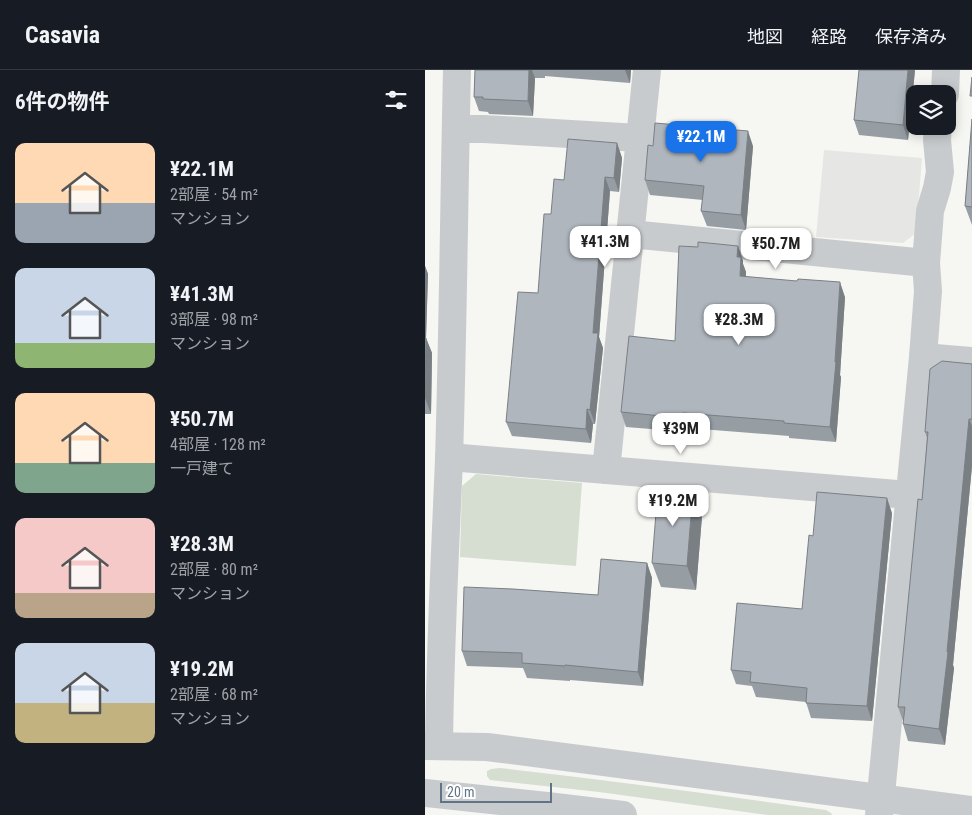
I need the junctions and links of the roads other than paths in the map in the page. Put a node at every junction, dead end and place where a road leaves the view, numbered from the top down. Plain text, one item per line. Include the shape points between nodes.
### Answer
1 (457, 70) edge
2 (647, 70) edge
3 (946, 70) edge
4 (945, 85) edge
5 (456, 129) junction
6 (937, 135) edge
7 (639, 138) junction
8 (630, 234) junction
9 (926, 263) junction
10 (923, 357) junction
11 (972, 361) edge
12 (449, 458) junction
13 (606, 470) junction
14 (909, 495) junction
15 (432, 746) edge
16 (436, 801) edge
17 (880, 807) edge
18 (972, 810) edge
19 (623, 815) edge

1 - 5 street
2 - 7 street
3 - 4 street
5 - 7 street
5 - 12 street
6 - 9 street via 940,172 930,210
7 - 8 street
8 - 9 street
8 - 13 street
9 - 10 street via 928,291
10 - 11 street
10 - 14 street
12 - 13 street
12 - 15 street via 440,674
13 - 14 street
14 - 17 street
15 - 17 street via 529,752
16 - 19 street
17 - 18 street

